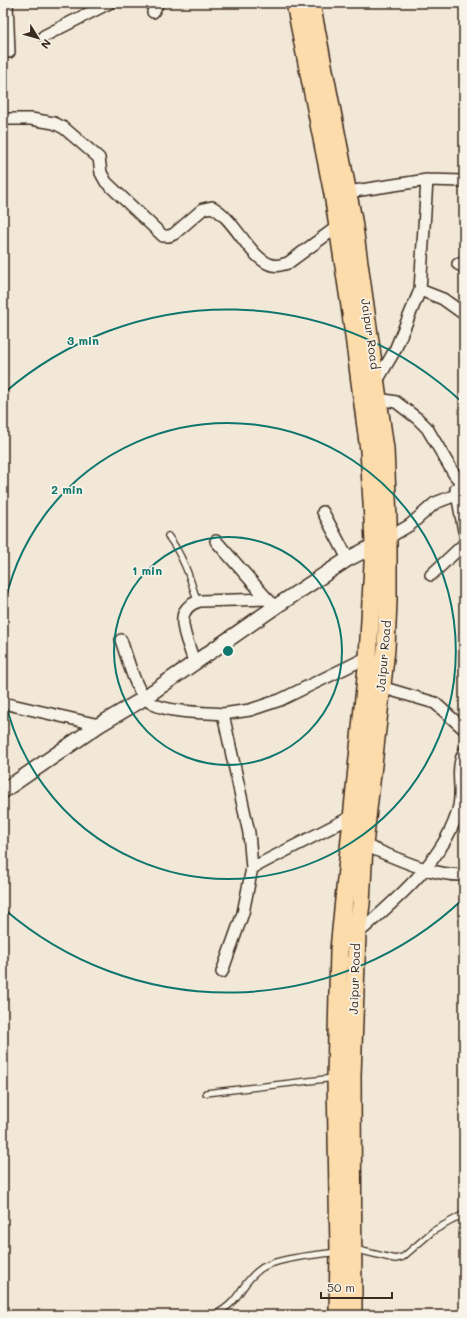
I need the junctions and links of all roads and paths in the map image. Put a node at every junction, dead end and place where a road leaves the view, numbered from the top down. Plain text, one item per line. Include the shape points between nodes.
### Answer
1 (7, 3) edge
2 (109, 3) edge
3 (295, 3) edge
4 (311, 3) edge
5 (44, 36) dead end
6 (9, 52) dead end
7 (3, 119) edge
8 (427, 180) junction
9 (464, 181) edge
10 (340, 193) junction
11 (337, 227) junction
12 (420, 290) junction
13 (464, 314) edge
14 (376, 381) junction
15 (370, 397) junction
16 (454, 474) junction
17 (464, 486) edge
18 (456, 495) junction
19 (323, 512) dead end
20 (464, 531) edge
21 (168, 536) dead end
22 (216, 541) dead end
23 (381, 542) junction
24 (464, 544) edge
25 (348, 559) junction
26 (431, 575) dead end
27 (197, 601) junction
28 (271, 603) junction
29 (121, 640) dead end
30 (368, 657) junction
31 (194, 662) junction
32 (381, 688) junction
33 (144, 697) junction
34 (3, 703) edge
35 (223, 714) junction
36 (99, 725) junction
37 (464, 729) edge
38 (464, 752) edge
39 (3, 791) edge
40 (358, 830) junction
41 (252, 868) junction
42 (424, 868) junction
43 (464, 875) edge
44 (357, 934) junction
45 (222, 972) dead end
46 (344, 1077) junction
47 (206, 1093) dead end
48 (464, 1214) edge
49 (346, 1250) junction
50 (214, 1315) edge
51 (338, 1315) edge
52 (353, 1315) edge

1 - 6 street
2 - 5 street
3 - 10 main road, Jaipur Road
4 - 10 main road, Jaipur Road
7 - 11 street via 31,119 54,123 64,128 96,154 101,162 106,182 163,236 174,234 203,209 212,207 223,215 260,257 269,264 278,266 288,263
8 - 9 street
8 - 10 street
8 - 12 street
10 - 11 main road, Jaipur Road
10 - 14 main road, Jaipur Road
11 - 15 main road, Jaipur Road
12 - 13 street via 443,299
12 - 14 street via 395,350
14 - 15 main road, Jaipur Road
15 - 16 street via 396,402 418,419 427,428
15 - 23 main road, Jaipur Road via 385,449
16 - 17 street
16 - 18 street
18 - 20 street
18 - 23 street via 434,503 410,524
19 - 25 street
21 - 27 lane via 187,567
22 - 28 street
23 - 25 street
23 - 30 main road, Jaipur Road
23 - 32 main road, Jaipur Road via 388,607
24 - 26 street
25 - 28 street
27 - 28 street
27 - 31 street via 184,609 182,620
28 - 31 street
29 - 33 street
30 - 35 street via 280,700 250,710
30 - 40 main road, Jaipur Road
31 - 33 street
32 - 37 street via 435,703
32 - 40 main road, Jaipur Road
33 - 35 street via 167,709
33 - 36 street
34 - 36 street
35 - 41 street via 247,825
36 - 39 street
38 - 42 street via 459,770 459,806 442,845
40 - 41 street
40 - 42 street
40 - 44 main road, Jaipur Road
40 - 46 main road, Jaipur Road via 339,950
41 - 45 street via 243,913
42 - 43 street
42 - 44 street via 391,905
44 - 46 main road, Jaipur Road
46 - 47 lane
46 - 49 main road, Jaipur Road
48 - 49 lane via 433,1231 403,1257 395,1259
49 - 50 lane via 266,1265 253,1274 228,1307
49 - 51 main road, Jaipur Road
49 - 52 main road, Jaipur Road

